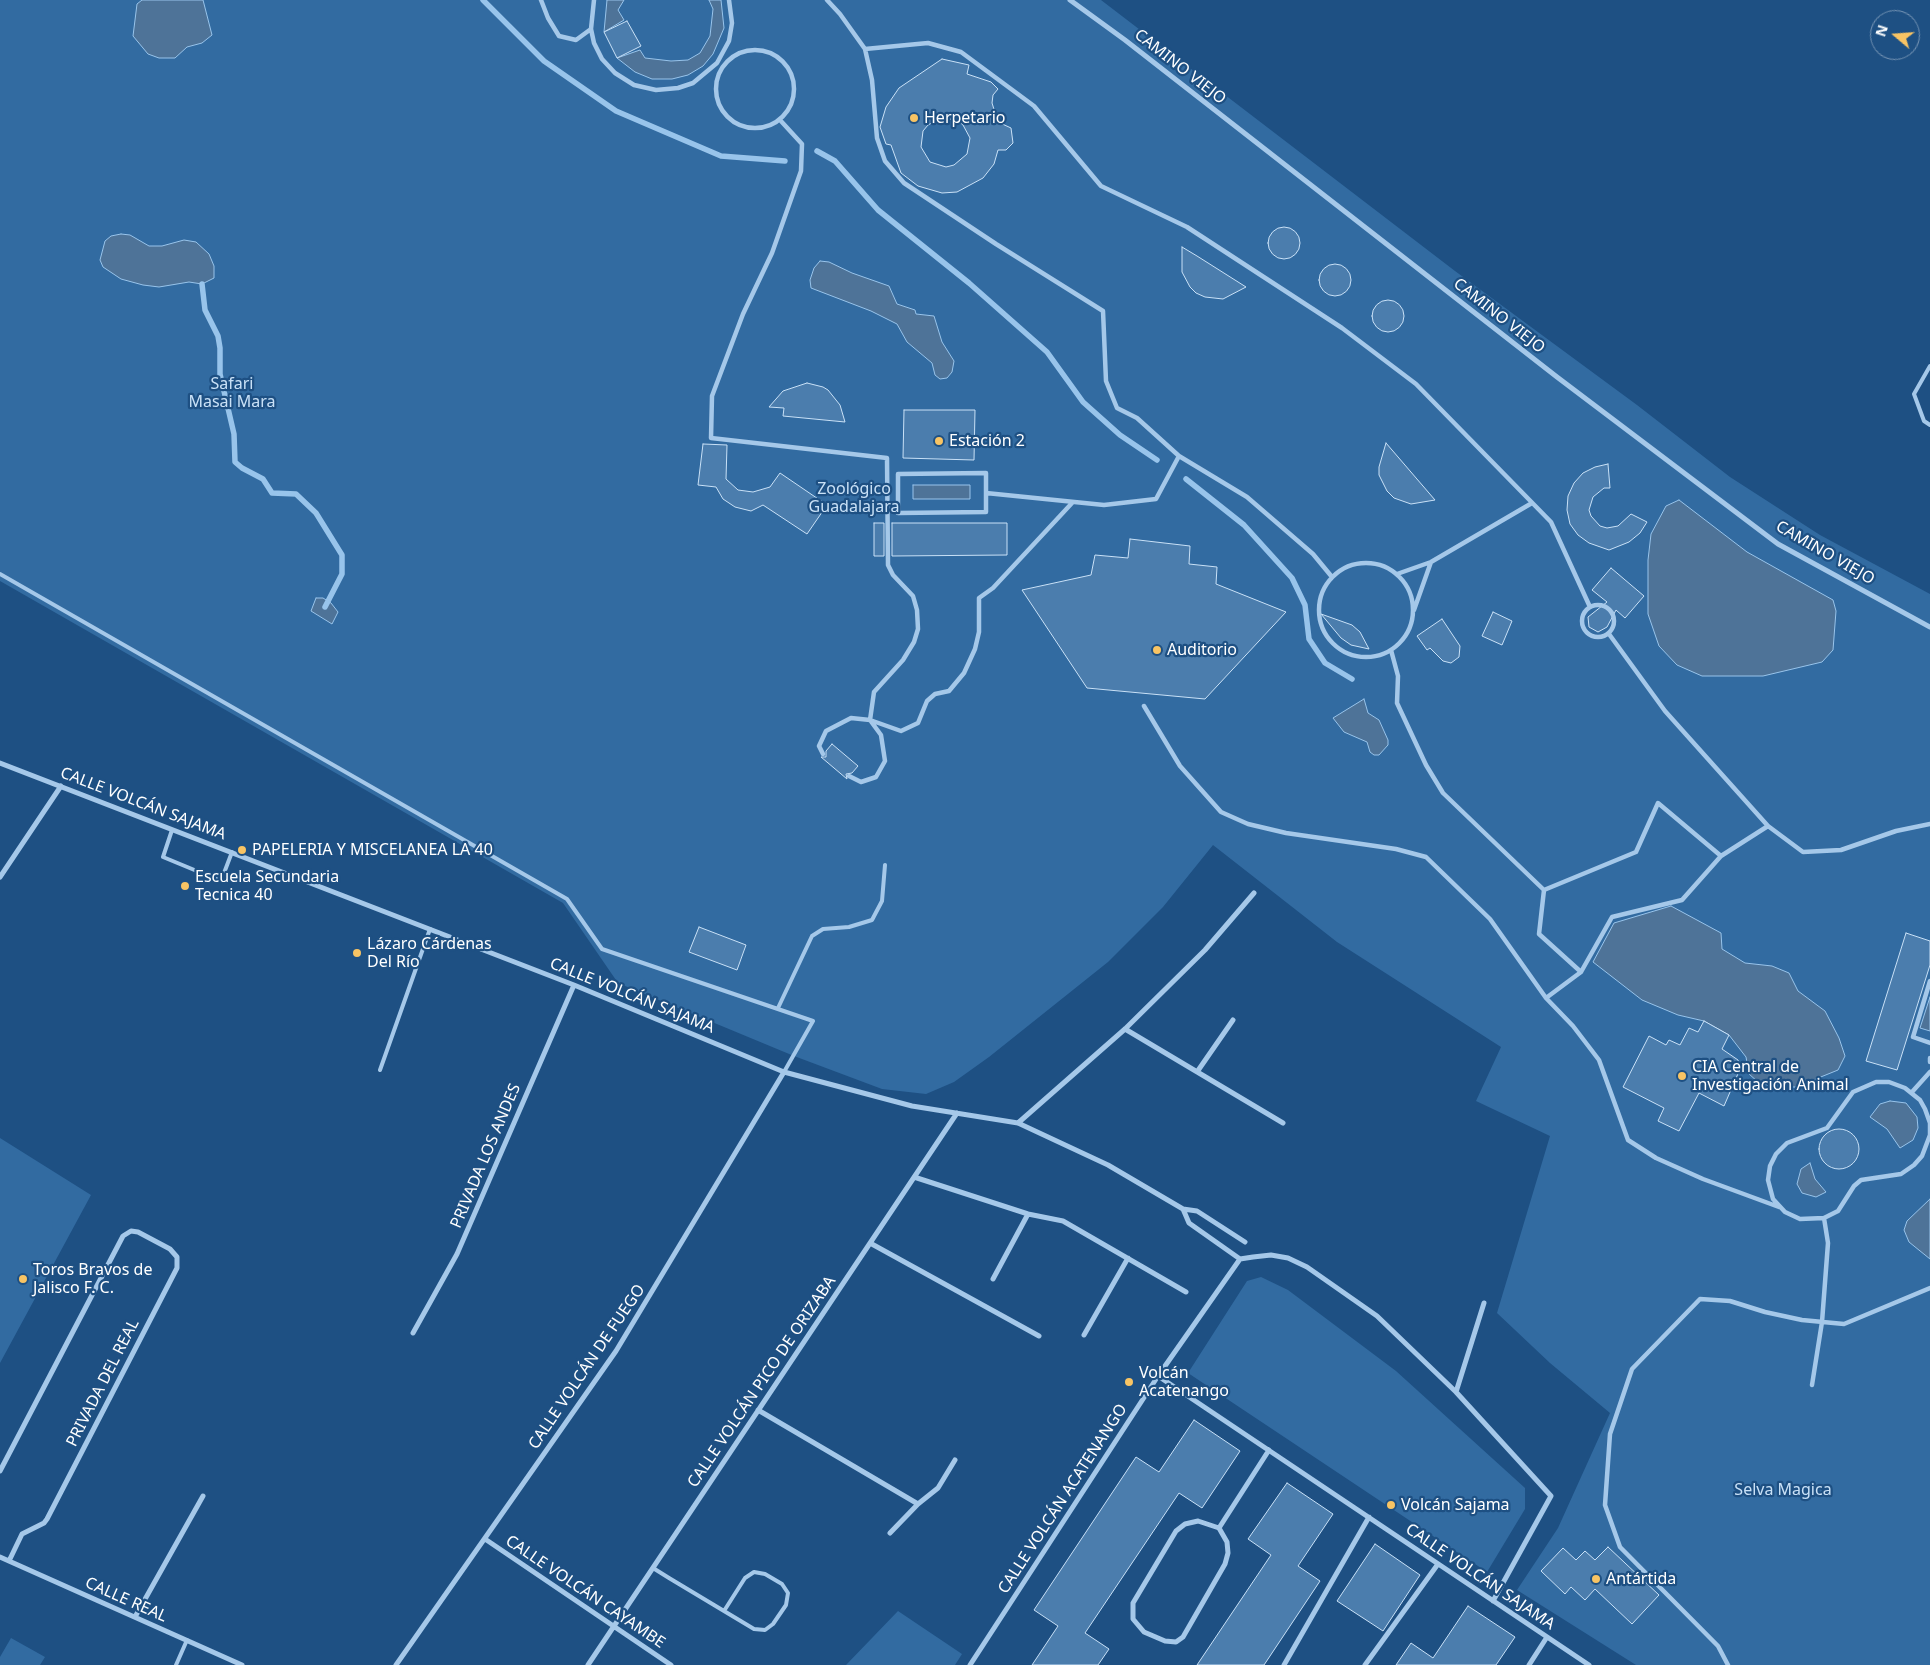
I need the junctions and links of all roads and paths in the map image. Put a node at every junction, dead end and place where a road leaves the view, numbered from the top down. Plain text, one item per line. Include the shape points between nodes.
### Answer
1 (541, 0) edge
2 (594, 0) edge
3 (729, 0) edge
4 (827, 0) edge
5 (1070, 0) edge
6 (591, 28) junction
7 (865, 49) junction
8 (717, 63) junction
9 (722, 67) junction
10 (780, 120) junction
11 (1930, 366) edge
12 (1930, 425) edge
13 (1179, 456) junction
14 (898, 493) junction
15 (986, 493) junction
16 (887, 494) junction
17 (1072, 502) junction
18 (1532, 503) junction
19 (1431, 562) junction
20 (0, 574) edge
21 (1397, 574) junction
22 (1332, 577) junction
23 (1590, 607) junction
24 (1413, 614) junction
25 (1930, 627) edge
26 (1609, 634) junction
27 (1391, 650) junction
28 (1144, 706) dead end
29 (870, 720) junction
30 (823, 754) dead end
31 (0, 763) edge
32 (849, 776) dead end
33 (61, 786) junction
34 (1930, 824) edge
35 (1768, 826) junction
36 (172, 830) junction
37 (232, 852) junction
38 (1721, 856) junction
39 (885, 865) dead end
40 (0, 876) edge
41 (1544, 890) junction
42 (1254, 893) dead end
43 (430, 929) junction
44 (1581, 972) junction
45 (1930, 981) edge
46 (574, 985) junction
47 (1546, 998) junction
48 (778, 1008) junction
49 (1233, 1020) dead end
50 (1125, 1029) junction
51 (1930, 1043) edge
52 (1930, 1058) edge
53 (1930, 1062) edge
54 (380, 1070) dead end
55 (784, 1072) junction
56 (1197, 1072) junction
57 (1930, 1072) edge
58 (1912, 1092) junction
59 (957, 1113) junction
60 (1018, 1123) junction
61 (1283, 1123) dead end
62 (914, 1177) junction
63 (1780, 1207) junction
64 (1183, 1209) junction
65 (1028, 1214) junction
66 (1824, 1218) junction
67 (1245, 1242) dead end
68 (870, 1243) junction
69 (1128, 1258) junction
70 (1240, 1259) junction
71 (993, 1279) dead end
72 (1930, 1288) edge
73 (1186, 1292) dead end
74 (1484, 1303) dead end
75 (1822, 1322) junction
76 (413, 1333) dead end
77 (1039, 1336) dead end
78 (1084, 1336) dead end
79 (1158, 1376) junction
80 (1812, 1385) dead end
81 (1456, 1392) junction
82 (758, 1410) junction
83 (1269, 1450) junction
84 (955, 1460) dead end
85 (0, 1471) edge
86 (203, 1496) dead end
87 (918, 1504) junction
88 (1369, 1517) junction
89 (1219, 1528) junction
90 (890, 1533) dead end
91 (485, 1539) junction
92 (0, 1557) edge
93 (10, 1561) junction
94 (1438, 1564) junction
95 (653, 1568) junction
96 (1493, 1600) junction
97 (724, 1611) junction
98 (135, 1617) junction
99 (614, 1627) junction
100 (1547, 1637) junction
101 (187, 1640) junction
102 (176, 1665) edge
103 (242, 1665) edge
104 (396, 1665) edge
105 (588, 1665) edge
106 (671, 1665) edge
107 (970, 1665) edge
108 (1284, 1665) edge
109 (1365, 1665) edge
110 (1529, 1665) edge
111 (1589, 1665) edge
112 (1728, 1665) edge

1 - 6 street via 559,36 576,40
2 - 6 street
3 - 8 street via 732,23 728,41
4 - 7 street
5 - 25 street, CAMINO VIEJO via 1778,544
6 - 8 street via 602,59 615,73 634,85 656,90 678,88 693,83
7 - 13 street via 872,80 877,138 885,161 904,183 1103,311 1106,381 1117,408 1137,418
7 - 18 street via 928,43 961,52 978,63 1034,106 1102,186 1187,227 1342,328 1416,384
8 - 9 street
9 - 10 street via 717,80 718,102 733,122 759,129
9 - 10 street via 745,51 773,54 783,62 793,84 794,96
10 - 16 street via 802,144 802,171 772,253 743,314 712,396 710,438 887,458
11 - 12 lane via 1914,394 1924,421
13 - 17 street via 1156,499 1104,505
13 - 22 street via 1248,497 1312,554
14 - 15 street via 898,474 986,473
14 - 15 street via 898,513 986,512
14 - 16 street
15 - 17 street
16 - 29 street via 888,565 893,576 913,596 918,629 903,660 874,692
17 - 29 street via 992,588 978,598 980,632 975,649 964,673 949,691 935,694 927,700 918,723 902,732
18 - 19 street
18 - 23 street via 1552,522
19 - 21 street
19 - 24 street
20 - 48 lane via 566,898 602,949
21 - 22 street via 1385,566 1357,563
21 - 24 street via 1412,599
22 - 27 street via 1319,604 1320,620 1334,645 1362,657 1377,656
23 - 26 street via 1606,606 1613,614 1614,624
23 - 26 street via 1583,615 1585,631 1594,637
24 - 27 street via 1402,640
26 - 35 street via 1665,711
27 - 41 street via 1398,676 1397,703 1443,793
28 - 47 street via 1180,766 1221,812 1248,824 1286,833 1426,856 1490,919
29 - 30 street via 851,718 826,731 819,746
29 - 32 street via 881,735 885,762 876,777 861,782
31 - 33 street, CALLE VOLCÁN SAJAMA
33 - 36 street, CALLE VOLCÁN SAJAMA
33 - 40 street
34 - 35 street via 1896,831 1841,850 1803,852
35 - 38 street
36 - 37 street, CALLE VOLCÁN SAJAMA
36 - 37 lane via 163,858 221,881
37 - 43 street, CALLE VOLCÁN SAJAMA
38 - 41 street via 1658,803 1636,852
38 - 44 street via 1682,900 1612,917
39 - 48 lane via 882,901 872,920 849,927 824,929 812,936
41 - 44 street via 1539,934
42 - 50 street via 1205,950
43 - 46 street, CALLE VOLCÁN SAJAMA
43 - 54 lane
44 - 47 street
45 - 51 street via 1913,1037
46 - 55 street, CALLE VOLCÁN SAJAMA
46 - 76 street, PRIVADA LOS ANDES via 457,1254
47 - 63 street via 1599,1060 1628,1140 1656,1158
48 - 55 lane via 814,1021
49 - 56 street
50 - 56 street
50 - 60 street
52 - 53 street
55 - 59 street, CALLE VOLCÁN SAJAMA via 912,1106
55 - 91 street, CALLE VOLCÁN DE FUEGO via 616,1352
56 - 61 street
57 - 58 street
58 - 63 street via 1889,1082 1868,1084 1853,1092 1827,1128 1795,1139 1781,1148 1770,1166 1768,1180 1773,1199
58 - 66 street via 1925,1109 1930,1123 1930,1135 1922,1156 1900,1174 1861,1180 1838,1211
59 - 60 street, CALLE VOLCÁN SAJAMA
59 - 62 street, CALLE VOLCÁN PICO DE ORIZABA
60 - 64 street, CALLE VOLCÁN SAJAMA via 1108,1165
62 - 65 street
62 - 68 street, CALLE VOLCÁN PICO DE ORIZABA
63 - 66 street via 1800,1219
64 - 67 street via 1196,1211
64 - 70 street, CALLE VOLCÁN SAJAMA via 1189,1223
65 - 69 street via 1063,1222
65 - 71 street
66 - 75 street via 1828,1242
68 - 77 street
68 - 82 street, CALLE VOLCÁN PICO DE ORIZABA
69 - 73 street
69 - 78 street
70 - 79 street, CALLE VOLCÁN ACATENANGO
70 - 81 street via 1270,1255 1288,1258 1307,1267 1377,1316
72 - 75 street via 1844,1324
74 - 81 street
75 - 80 street
75 - 112 street via 1765,1312 1730,1301 1700,1300 1632,1369 1610,1434 1605,1505 1620,1546 1718,1646
79 - 83 street, CALLE VOLCÁN SAJAMA
79 - 107 street, CALLE VOLCÁN ACATENANGO
81 - 96 street via 1551,1496
82 - 87 street
82 - 95 street, CALLE VOLCÁN PICO DE ORIZABA
83 - 88 street, CALLE VOLCÁN SAJAMA
83 - 89 street
84 - 87 street via 938,1488
85 - 93 street, PRIVADA DEL REAL via 123,1236 131,1231 138,1232 170,1250 177,1257 168,1285 47,1519 22,1534
86 - 98 street
87 - 90 street
88 - 94 street, CALLE VOLCÁN SAJAMA
88 - 108 street
89 - 89 street via 1227,1542 1225,1564 1184,1637 1176,1642 1165,1642 1144,1632 1133,1619 1134,1603 1176,1531 1185,1524 1198,1521
91 - 99 street, CALLE VOLCÁN CAYAMBE
91 - 104 street, CALLE VOLCÁN DE FUEGO
92 - 93 street, CALLE REAL
93 - 98 street, CALLE REAL
94 - 96 street, CALLE VOLCÁN SAJAMA
94 - 109 street
95 - 97 lane
95 - 99 street, CALLE VOLCÁN PICO DE ORIZABA
96 - 100 street, CALLE VOLCÁN SAJAMA
97 - 97 lane via 754,1629 764,1630 773,1624 786,1604 788,1593 782,1584 754,1572 745,1578
98 - 101 street, CALLE REAL
99 - 105 street, CALLE VOLCÁN PICO DE ORIZABA
99 - 106 street, CALLE VOLCÁN CAYAMBE
100 - 110 street
100 - 111 street, CALLE VOLCÁN SAJAMA
101 - 102 lane
101 - 103 street, CALLE REAL

